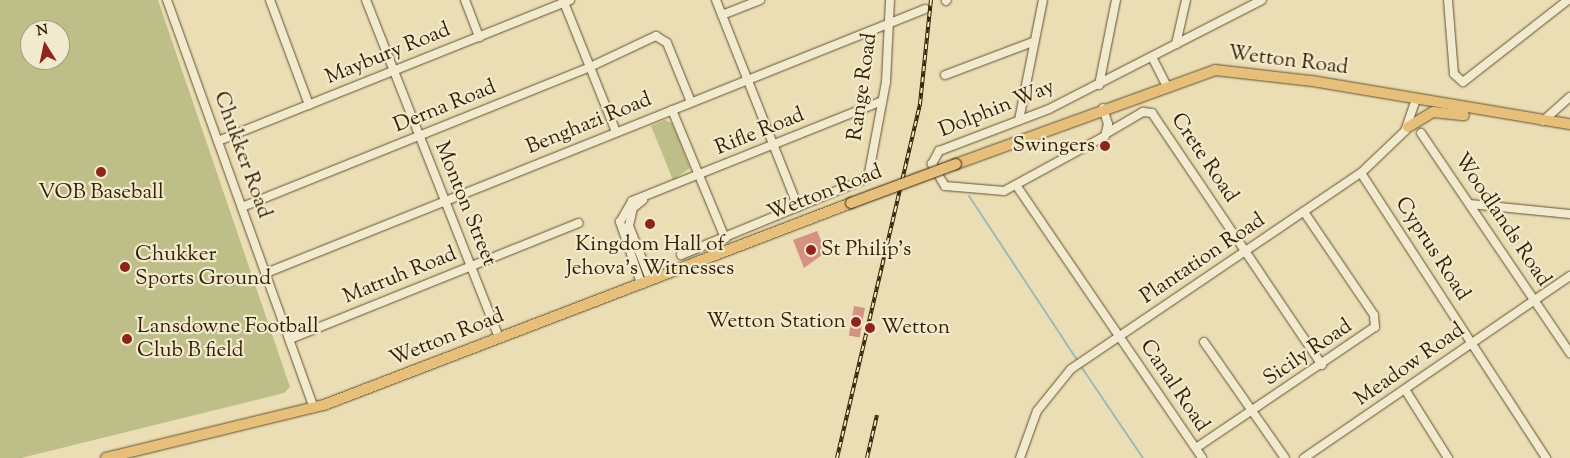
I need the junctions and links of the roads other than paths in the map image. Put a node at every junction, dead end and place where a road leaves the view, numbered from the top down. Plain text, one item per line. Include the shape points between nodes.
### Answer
1 (167, 0) edge
2 (270, 0) edge
3 (366, 0) edge
4 (465, 0) edge
5 (716, 0) edge
6 (760, 0) edge
7 (890, 0) edge
8 (1043, 0) edge
9 (1116, 0) edge
10 (1186, 0) edge
11 (1262, 0) edge
12 (1448, 0) edge
13 (1568, 0) edge
14 (566, 1) edge
15 (924, 9) dead end
16 (722, 16) junction
17 (890, 22) junction
18 (479, 37) junction
19 (1033, 42) junction
20 (1176, 44) junction
21 (1152, 57) junction
22 (590, 67) junction
23 (392, 72) junction
24 (945, 75) dead end
25 (748, 79) junction
26 (1099, 85) junction
27 (1166, 85) junction
28 (1570, 97) edge
29 (1416, 100) junction
30 (882, 101) junction
31 (690, 102) junction
32 (308, 105) junction
33 (1103, 108) junction
34 (672, 110) junction
35 (1482, 113) junction
36 (1019, 120) junction
37 (1543, 121) junction
38 (1570, 124) edge
39 (1408, 127) junction
40 (616, 132) junction
41 (1107, 133) junction
42 (1421, 133) dead end
43 (419, 136) junction
44 (218, 141) junction
45 (774, 145) junction
46 (1361, 173) junction
47 (698, 176) junction
48 (1016, 186) junction
49 (445, 201) junction
50 (1470, 204) junction
51 (798, 207) junction
52 (242, 208) junction
53 (1304, 212) junction
54 (1569, 215) edge
55 (579, 223) dead end
56 (725, 238) junction
57 (1246, 252) junction
58 (681, 255) dead end
59 (471, 267) junction
60 (266, 273) junction
61 (1570, 276) edge
62 (646, 281) junction
63 (1535, 301) junction
64 (1119, 336) junction
65 (499, 338) junction
66 (290, 339) junction
67 (1204, 342) dead end
68 (1470, 345) junction
69 (1570, 353) edge
70 (1322, 365) junction
71 (1406, 391) junction
72 (314, 408) junction
73 (1252, 412) junction
74 (1196, 448) junction
75 (1446, 457) edge
76 (106, 458) edge
77 (1020, 458) edge
78 (1202, 458) edge
79 (1286, 458) edge
80 (1304, 458) edge
81 (1546, 458) edge

1 - 44 street, Chukker Road
2 - 32 street
3 - 23 street, Monton Street
4 - 18 street
5 - 16 street
6 - 16 street
7 - 17 street, Range Road
8 - 19 street
9 - 26 street
10 - 20 street
11 - 20 street, Dolphin Way
12 - 13 street via 1454,74 1461,81 1470,80
14 - 18 street, Maybury Road
14 - 22 street
15 - 17 street, Benghazi Road
16 - 25 street
17 - 25 street, Benghazi Road
17 - 30 street, Range Road
18 - 23 street, Maybury Road
19 - 24 street
19 - 36 street
20 - 21 street, Dolphin Way
21 - 26 street, Dolphin Way
21 - 27 street
22 - 31 street, Derna Road via 660,36
22 - 40 street
22 - 43 street, Derna Road
23 - 32 street, Maybury Road
23 - 43 street, Monton Street
25 - 31 street, Benghazi Road
25 - 45 street
26 - 36 street, Dolphin Way
27 - 29 main road, Wetton Road via 1201,72 1226,70
27 - 33 main road, Wetton Road
28 - 37 street
29 - 35 main road, Wetton Road
29 - 39 street, Plantation Road
30 - 45 street, Rifle Road
30 - 51 street, Range Road via 868,178
31 - 34 street, Benghazi Road
32 - 44 street, Maybury Road
33 - 41 street
33 - 62 main road, Wetton Road, bridge
34 - 40 street, Benghazi Road
34 - 47 street
35 - 37 main road, Wetton Road
35 - 39 main road via 1433,112
36 - 48 street, Dolphin Way via 939,150 932,164 940,182 948,187 996,192
37 - 38 main road, Wetton Road
39 - 46 street, Plantation Road
40 - 49 street, Benghazi Road
41 - 48 street, Dolphin Way
41 - 57 street, Crete Road via 1149,112
42 - 50 street, Woodlands Road
43 - 49 street, Monton Street
43 - 52 street, Derna Road
44 - 52 street, Chukker Road
45 - 47 street, Rifle Road
45 - 51 street
46 - 53 street, Plantation Road
46 - 68 street, Cyprus Road via 1434,280
47 - 56 street
47 - 62 street, Rifle Road via 632,201 620,222
48 - 64 street, Canal Road
49 - 59 street, Monton Street
49 - 60 street, Benghazi Road
50 - 54 street
50 - 63 street, Woodlands Road
51 - 56 street
52 - 60 street, Chukker Road
53 - 57 street, Plantation Road
53 - 70 street, Sicily Road via 1376,323 1373,331
55 - 59 street, Matruh Road
56 - 58 street
57 - 64 street, Plantation Road
57 - 70 street, Crete Road
59 - 65 street, Monton Street
59 - 66 street, Matruh Road
60 - 66 street, Chukker Road
61 - 63 street, Meadow Road
62 - 65 main road, Wetton Road
63 - 68 street, Meadow Road
63 - 69 street, Woodlands Road
64 - 74 street, Canal Road
64 - 77 street, Plantation Road via 1071,369 1050,391 1037,411
65 - 72 main road, Wetton Road
66 - 72 street, Chukker Road
67 - 73 street
68 - 71 street, Meadow Road
68 - 81 street, Cyprus Road
70 - 73 street, Sicily Road
71 - 75 street
71 - 80 street, Meadow Road
72 - 76 main road, Wetton Road
73 - 74 street, Sicily Road
73 - 79 street
74 - 78 street, Canal Road

